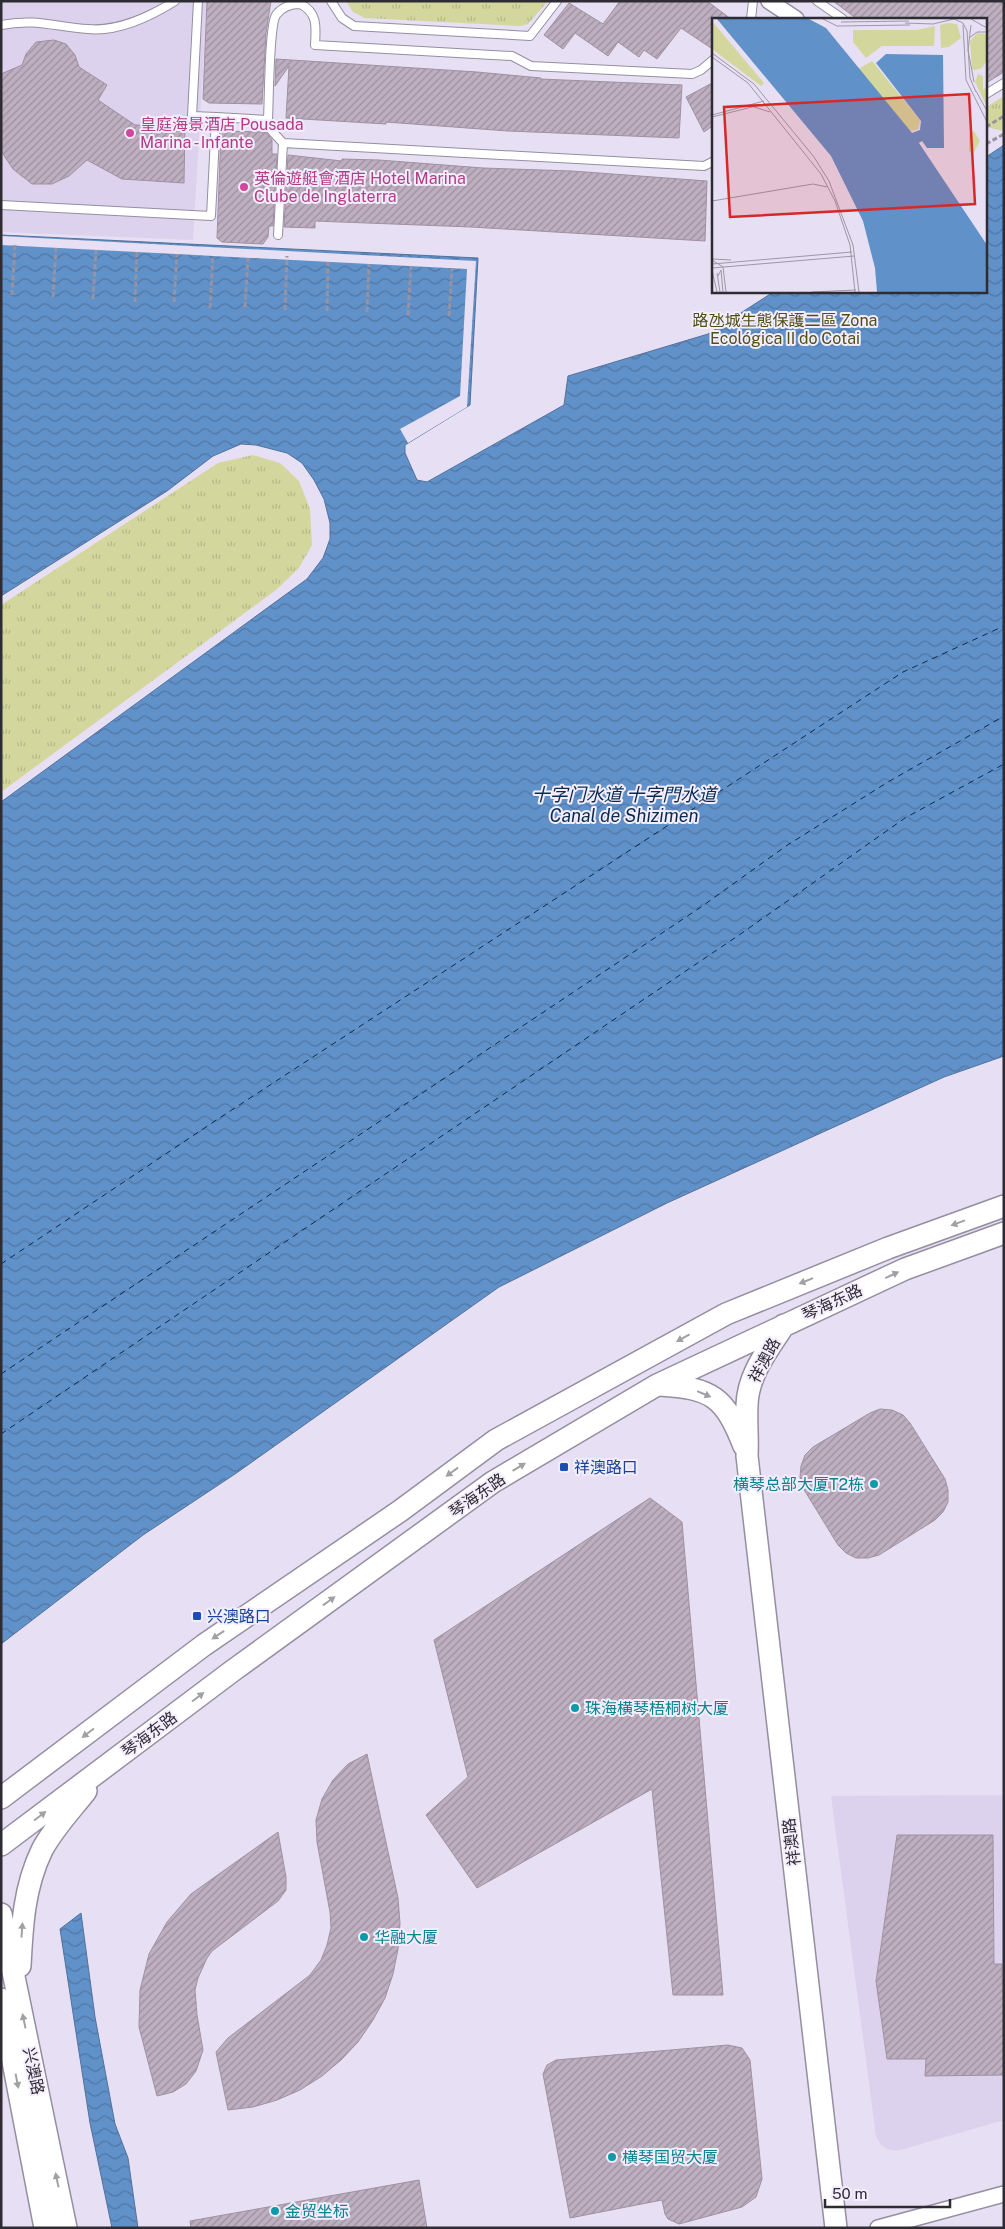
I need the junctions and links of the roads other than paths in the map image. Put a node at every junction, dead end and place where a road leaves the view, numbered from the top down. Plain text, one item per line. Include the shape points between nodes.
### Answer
1 (174, 1) edge
2 (198, 1) edge
3 (331, 1) edge
4 (557, 1) edge
5 (754, 1) edge
6 (769, 1) edge
7 (817, 1) edge
8 (751, 18) edge
9 (794, 18) edge
10 (842, 18) edge
11 (1, 25) edge
12 (712, 60) edge
13 (1004, 83) edge
14 (988, 93) edge
15 (216, 117) junction
16 (268, 120) junction
17 (283, 143) junction
18 (712, 162) edge
19 (1, 205) edge
20 (278, 235) dead end
21 (1004, 1206) edge
22 (1004, 1234) edge
23 (784, 1324) junction
24 (657, 1385) junction
25 (747, 1456) junction
26 (102, 1770) junction
27 (1, 1798) edge
28 (1, 1846) edge
29 (1, 1914) edge
30 (10, 1998) edge
31 (1004, 2194) edge
32 (45, 2228) edge
33 (66, 2228) edge
34 (836, 2228) edge
35 (878, 2228) edge

1 - 11 lane via 126,24 102,29 88,30 34,21
2 - 15 lane via 192,116
3 - 4 lane via 342,18 354,26 530,36
5 - 8 lane
6 - 9 street
7 - 10 lane
12 - 16 lane via 692,74 532,66 512,56 315,45 315,18 306,7 296,4 281,10 272,24
13 - 14 lane
15 - 16 lane
15 - 19 lane via 211,216
16 - 17 lane via 271,130
17 - 18 lane via 704,166
17 - 20 lane
21 -> 27 main road, 琴海东路 via 888,1248 726,1314 496,1440 400,1511 204,1645
23 -> 22 main road, 琴海东路 via 905,1269
23 - 24 main road, 琴海东路
23 - 25 main road, 祥澳路 via 750,1382 746,1406
24 -> 25 main road, 祥澳路 via 686,1387 709,1394 725,1407 734,1421
26 -> 24 main road, 琴海东路 via 231,1672 494,1482
25 - 34 main road, 祥澳路
28 -> 26 main road, 琴海东路
30 -> 26 main road via 29,1882 43,1849
29 - 30 main road, 兴澳路
30 -> 32 main road, 兴澳路
33 -> 30 main road, 兴澳路
31 - 35 street

